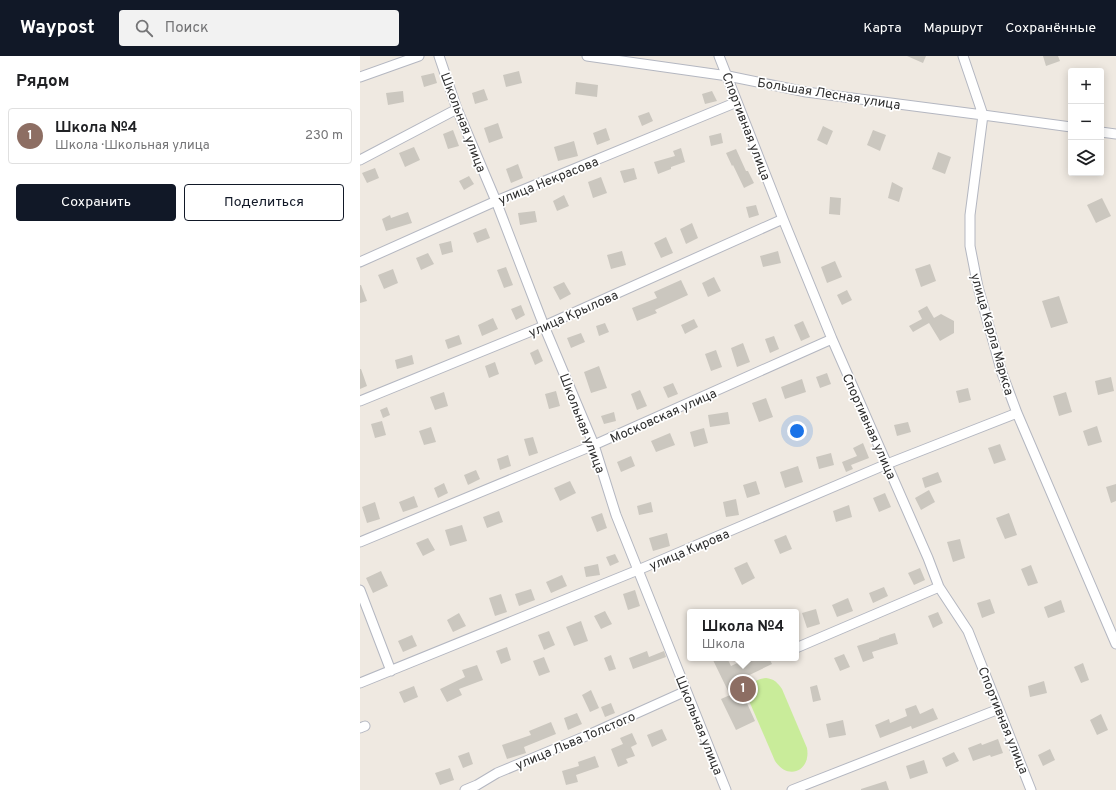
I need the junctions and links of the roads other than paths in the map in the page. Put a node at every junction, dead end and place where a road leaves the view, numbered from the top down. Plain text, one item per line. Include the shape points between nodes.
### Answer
1 (417, 56) edge
2 (440, 56) edge
3 (587, 56) edge
4 (719, 56) edge
5 (963, 56) edge
6 (728, 76) junction
7 (360, 77) edge
8 (737, 102) junction
9 (457, 109) junction
10 (983, 115) junction
11 (1068, 127) edge
12 (1104, 132) edge
13 (1116, 134) edge
14 (360, 160) edge
15 (496, 200) junction
16 (783, 219) junction
17 (360, 262) edge
18 (544, 326) junction
19 (832, 339) junction
20 (360, 401) edge
21 (1017, 413) junction
22 (594, 445) junction
23 (887, 464) junction
24 (360, 542) edge
25 (638, 570) junction
26 (939, 586) junction
27 (360, 590) edge
28 (1116, 644) edge
29 (799, 647) edge
30 (391, 670) junction
31 (360, 683) edge
32 (686, 691) junction
33 (999, 709) junction
34 (477, 787) edge
35 (465, 790) edge
36 (726, 790) edge
37 (792, 790) edge
38 (1031, 790) edge

1 - 7 street
2 - 9 street, Школьная улица
3 - 6 street, Большая Лесная улица
4 - 6 street, Спортивная улица
5 - 10 street, улица Карла Маркса
6 - 8 street, Спортивная улица
6 - 10 street, Большая Лесная улица via 806,92
8 - 15 street, улица Некрасова
8 - 16 street, Спортивная улица
9 - 14 street
9 - 15 street, Школьная улица
10 - 11 street, Большая Лесная улица
10 - 21 street, улица Карла Маркса via 970,215 970,246 978,287 1002,373
12 - 13 street
15 - 17 street, улица Некрасова
15 - 18 street, Школьная улица
16 - 18 street, улица Крылова
16 - 19 street, Спортивная улица
18 - 20 street, улица Крылова
18 - 22 street, Школьная улица
19 - 22 street, Московская улица
19 - 23 street, Спортивная улица
21 - 23 street, улица Кирова
21 - 28 street, улица Карла Маркса
22 - 24 street, Московская улица
22 - 25 street, Школьная улица via 616,515
23 - 25 street, улица Кирова
23 - 26 street, Спортивная улица
25 - 30 street, улица Кирова
25 - 32 street, Школьная улица
26 - 29 street
26 - 33 street, Спортивная улица via 968,631
27 - 30 street
30 - 31 street, улица Кирова
32 - 34 street, улица Льва Толстого via 497,773
32 - 36 street, Школьная улица
33 - 37 street
33 - 38 street, Спортивная улица
34 - 35 street, улица Льва Толстого

